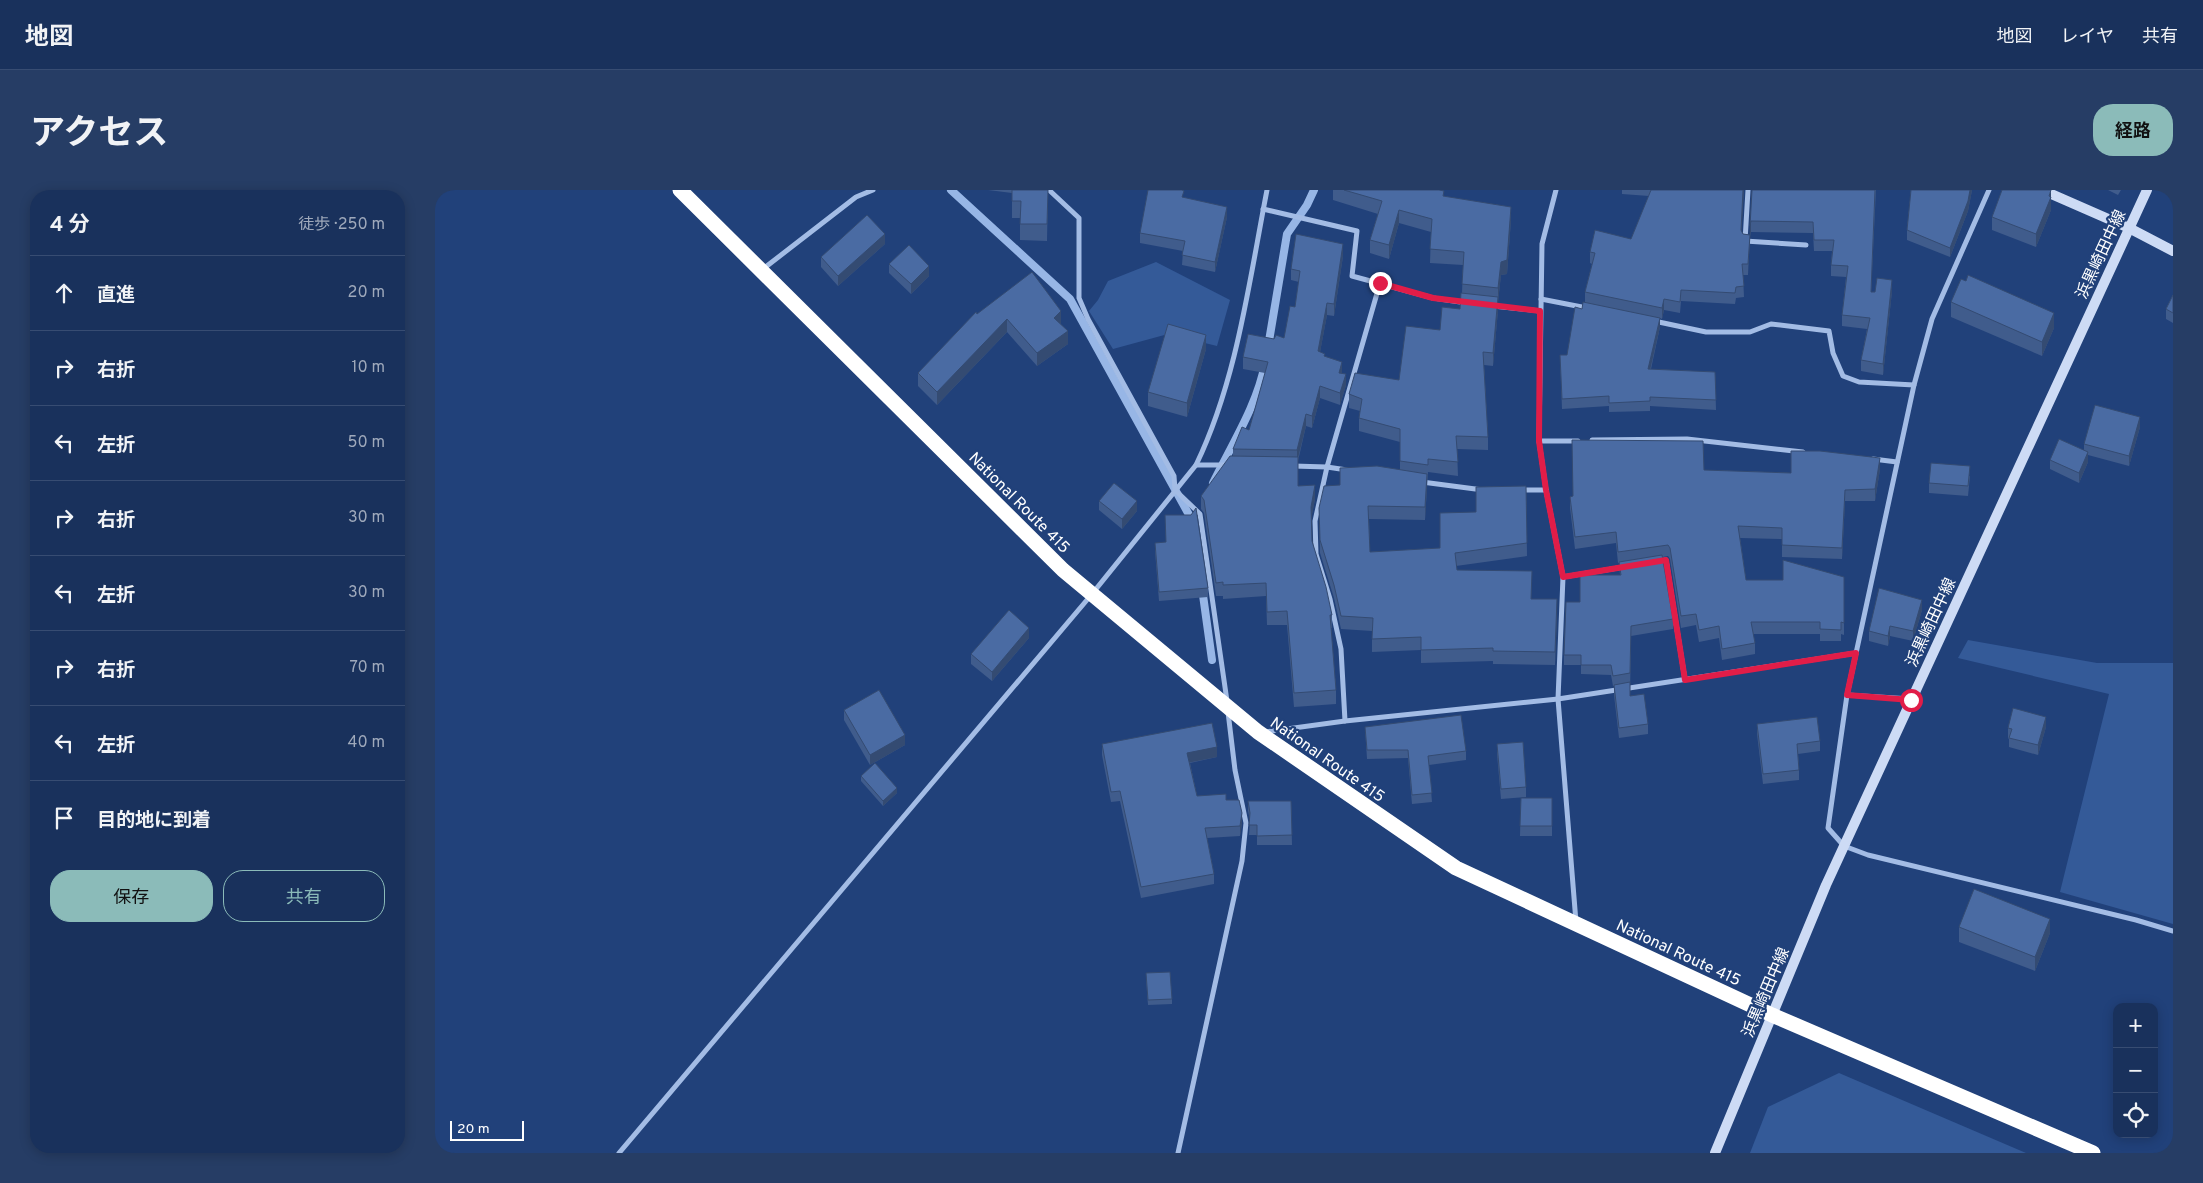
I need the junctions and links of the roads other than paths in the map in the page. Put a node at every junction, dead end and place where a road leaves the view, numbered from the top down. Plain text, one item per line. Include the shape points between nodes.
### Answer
1 (680, 190) edge
2 (873, 190) edge
3 (1049, 190) edge
4 (1267, 190) edge
5 (1556, 190) edge
6 (1748, 190) edge
7 (1989, 190) edge
8 (2043, 190) edge
9 (2147, 190) edge
10 (1263, 210) junction
11 (2129, 228) junction
12 (1806, 245) dead end
13 (2173, 251) edge
14 (761, 271) junction
15 (1380, 283) junction
16 (1541, 299) junction
17 (1473, 303) edge
18 (1483, 305) edge
19 (1589, 309) edge
20 (1540, 311) junction
21 (1648, 320) edge
22 (1913, 385) junction
23 (1539, 441) junction
24 (1811, 452) edge
25 (1868, 459) edge
26 (1897, 462) junction
27 (1196, 465) junction
28 (1233, 465) edge
29 (1289, 466) edge
30 (1327, 467) junction
31 (1356, 471) edge
32 (1413, 481) edge
33 (1175, 490) junction
34 (1490, 490) edge
35 (1518, 490) edge
36 (1546, 490) junction
37 (1647, 564) edge
38 (1628, 566) edge
39 (1563, 577) junction
40 (1093, 594) junction
41 (1856, 653) junction
42 (1685, 680) junction
43 (1847, 695) junction
44 (1558, 700) junction
45 (1911, 700) junction
46 (1227, 706) junction
47 (1345, 721) junction
48 (1258, 732) junction
49 (1844, 846) junction
50 (1577, 924) junction
51 (2173, 931) edge
52 (1772, 1015) junction
53 (619, 1153) edge
54 (1178, 1153) edge
55 (1715, 1153) edge
56 (2093, 1153) edge

1 - 14 highway, National Route 415
2 - 14 street via 857,197
3 - 33 street via 1079,218 1079,298 1174,476
4 - 10 street
5 - 16 street via 1542,244
6 - 12 street via 1745,241
7 - 22 street via 1932,319
8 - 11 main road
9 - 11 main road, 浜黒崎田中線
10 - 15 street via 1357,231 1352,276
10 - 27 street via 1230,373
11 - 13 main road
11 - 45 main road, 浜黒崎田中線
14 - 40 highway, National Route 415 via 1063,570
15 - 17 street via 1433,298
15 - 30 street
16 - 19 street
16 - 20 street
18 - 20 street
20 - 23 street
21 - 22 street via 1706,332 1750,332 1771,324 1829,331 1833,353 1843,376 1859,382
22 - 26 street
23 - 24 street via 1687,439
23 - 36 street
25 - 26 street
26 - 41 street
27 - 28 street
27 - 33 street
29 - 30 street
30 - 31 street
30 - 47 street via 1315,521 1316,554 1341,649
32 - 34 street
33 - 40 street
33 - 46 street via 1200,514
35 - 36 street
36 - 39 street
37 - 42 street via 1666,560
38 - 39 street
39 - 44 street
40 - 46 highway, National Route 415
40 - 53 street
41 - 42 street
41 - 43 street
42 - 44 street
43 - 45 street
43 - 49 street via 1828,828
44 - 47 street
44 - 50 street
45 - 49 main road, 浜黒崎田中線
46 - 48 highway, National Route 415
46 - 54 street via 1246,823 1242,861
47 - 48 street
48 - 50 highway, National Route 415 via 1456,868
49 - 51 street via 1868,855
49 - 52 main road, 浜黒崎田中線
50 - 52 highway, National Route 415
52 - 55 main road, 浜黒崎田中線
52 - 56 highway, National Route 415

